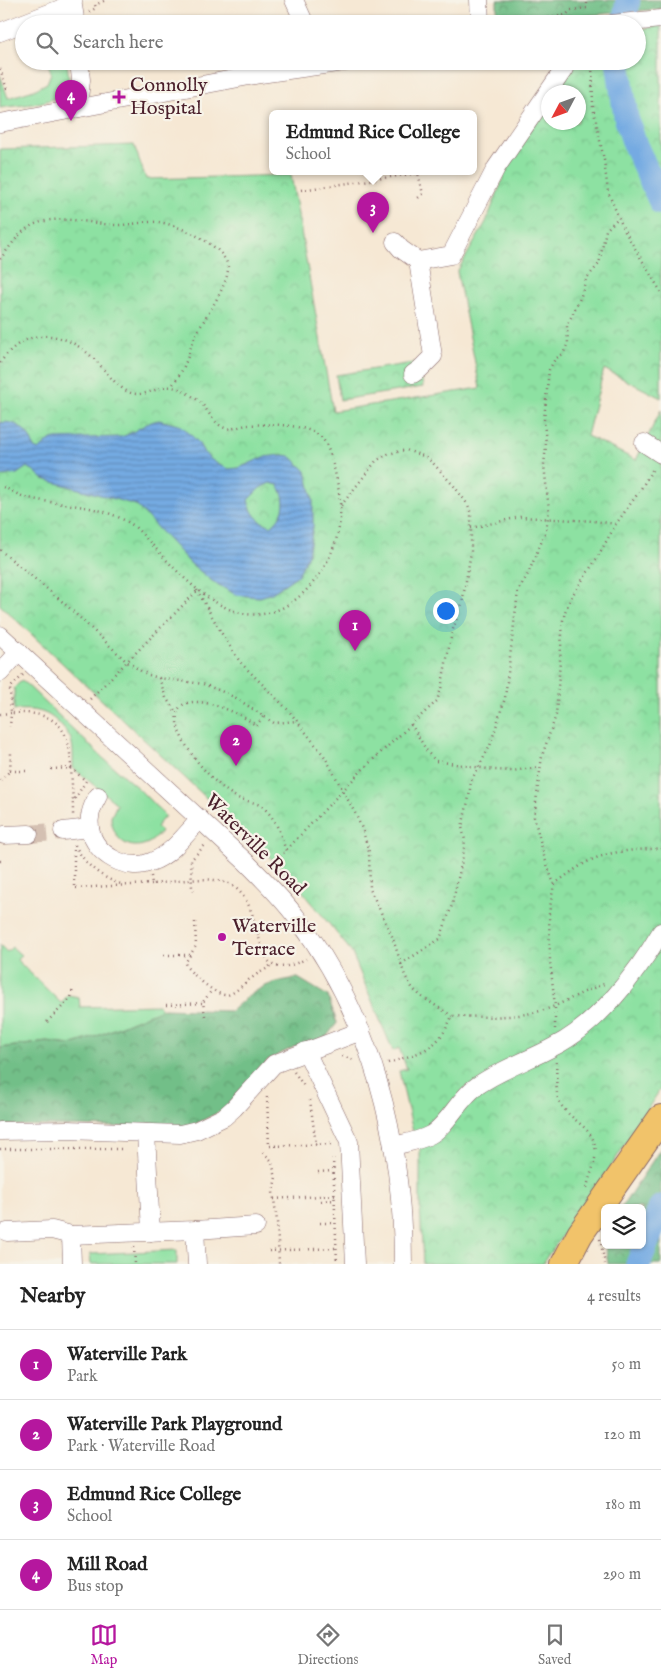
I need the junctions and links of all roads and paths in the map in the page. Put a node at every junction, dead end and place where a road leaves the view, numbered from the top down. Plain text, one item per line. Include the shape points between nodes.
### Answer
1 (73, 0) edge
2 (106, 0) edge
3 (294, 0) edge
4 (479, 0) edge
5 (587, 0) edge
6 (44, 15) edge
7 (79, 15) edge
8 (86, 15) edge
9 (301, 15) edge
10 (484, 15) edge
11 (561, 15) edge
12 (15, 26) edge
13 (0, 32) edge
14 (0, 69) edge
15 (80, 70) edge
16 (282, 70) edge
17 (563, 70) edge
18 (592, 70) edge
19 (8, 92) dead end
20 (78, 108) junction
21 (0, 123) edge
22 (404, 175) edge
23 (418, 175) edge
24 (301, 190) dead end
25 (418, 198) dead end
26 (618, 218) junction
27 (395, 242) dead end
28 (0, 259) edge
29 (424, 260) junction
30 (661, 292) edge
31 (0, 363) edge
32 (413, 374) dead end
33 (172, 387) junction
34 (644, 443) dead end
35 (661, 454) edge
36 (0, 486) edge
37 (340, 507) junction
38 (547, 518) junction
39 (616, 524) junction
40 (471, 528) junction
41 (0, 550) edge
42 (197, 590) junction
43 (0, 635) edge
44 (26, 658) junction
45 (126, 661) junction
46 (0, 673) edge
47 (159, 678) junction
48 (80, 709) junction
49 (176, 712) junction
50 (11, 713) junction
51 (0, 714) edge
52 (263, 717) junction
53 (298, 721) junction
54 (411, 724) junction
55 (10, 727) dead end
56 (11, 753) dead end
57 (480, 767) junction
58 (540, 767) junction
59 (71, 768) junction
60 (51, 769) dead end
61 (10, 771) junction
62 (27, 771) dead end
63 (0, 780) edge
64 (343, 791) junction
65 (98, 796) dead end
66 (73, 801) junction
67 (200, 820) junction
68 (75, 830) junction
69 (30, 834) tunnel mouth
70 (215, 834) junction
71 (4, 835) dead end
72 (661, 848) edge
73 (286, 851) junction
74 (0, 861) edge
75 (5, 861) dead end
76 (149, 863) junction
77 (273, 864) dead end
78 (192, 880) junction
79 (152, 884) junction
80 (554, 884) junction
81 (194, 891) dead end
82 (195, 922) dead end
83 (661, 932) edge
84 (321, 952) junction
85 (164, 955) dead end
86 (190, 955) junction
87 (272, 964) junction
88 (401, 964) junction
89 (626, 981) junction
90 (73, 988) dead end
91 (212, 990) junction
92 (203, 1004) junction
93 (166, 1005) dead end
94 (555, 1006) junction
95 (205, 1016) dead end
96 (452, 1016) junction
97 (47, 1022) dead end
98 (361, 1031) junction
99 (556, 1046) junction
100 (306, 1051) junction
101 (375, 1067) junction
102 (293, 1070) dead end
103 (306, 1089) dead end
104 (308, 1095) dead end
105 (267, 1097) dead end
106 (661, 1118) edge
107 (0, 1132) edge
108 (146, 1134) junction
109 (340, 1143) junction
110 (316, 1145) junction
111 (393, 1146) junction
112 (263, 1152) dead end
113 (333, 1171) junction
114 (318, 1172) dead end
115 (588, 1193) dead end
116 (352, 1194) junction
117 (334, 1195) junction
118 (274, 1199) junction
119 (334, 1200) junction
120 (321, 1201) dead end
121 (335, 1223) junction
122 (320, 1224) dead end
123 (256, 1226) dead end
124 (195, 1230) junction
125 (6, 1232) dead end
126 (151, 1232) junction
127 (598, 1233) dead end
128 (71, 1235) junction
129 (336, 1248) junction
130 (278, 1250) junction
131 (269, 1251) dead end
132 (354, 1256) edge
133 (72, 1264) edge
134 (198, 1264) edge
135 (279, 1264) edge
136 (337, 1264) edge
137 (403, 1264) edge
138 (564, 1264) edge
139 (605, 1264) edge

1 - 6 street
1 - 7 street
2 - 8 path via 95,5 96,8
3 - 9 street
4 - 10 street
5 - 11 path via 587,8
12 - 13 street
14 - 19 path
15 - 20 street
16 - 20 street
17 - 29 street via 496,168 451,255
18 - 26 path via 593,107 608,192
20 - 21 street
22 - 24 path
23 - 25 path via 422,194
26 - 30 path
26 - 38 path via 606,230 599,264 586,279 567,326 568,343 549,370 544,419
27 - 29 street via 401,249
28 - 33 path via 27,229 35,223 52,220 120,226 159,222 215,247 226,261 226,275
29 - 32 street via 433,356
31 - 33 path via 19,344 34,336 49,335 85,351 126,391 143,394
33 - 37 path via 200,402 218,424 228,429 254,425 283,426 312,432 322,438 332,460
34 - 35 street
35 - 39 path
36 - 42 path via 29,498 90,507 122,518 134,526
37 - 40 path via 376,461 406,450 432,462 454,486 468,505
37 - 42 path via 338,533 324,566 307,589 290,604 274,612 244,613
38 - 39 path
38 - 40 path via 520,517
38 - 57 path via 546,531 518,590 505,698
39 - 58 path via 564,612 556,715
40 - 54 path via 471,552 462,604 452,632 441,690 437,701
41 - 45 path
42 - 45 path
42 - 53 path via 240,662
43 - 44 street, Waterville Road
44 - 46 street
44 - 48 street, Waterville Road
44 - 50 path via 10,688
45 - 47 path
45 - 48 path
47 - 49 path via 166,698
47 - 52 path via 203,684 236,698
48 - 67 street, Waterville Road
49 - 52 path via 186,703 200,702 220,706 256,726
49 - 73 path via 177,727 198,762 226,790 266,809 278,827
50 - 51 path
50 - 55 path
50 - 59 path via 41,714 57,724 68,738
52 - 53 path via 274,723
53 - 64 path via 325,757
54 - 57 path via 436,761
54 - 64 path
56 - 61 path
57 - 58 path via 512,771
57 - 88 path via 471,781 462,827 465,840 463,856 440,939
58 - 80 path via 534,817
59 - 60 path
59 - 66 path
59 - 66 path via 86,781
61 - 62 path
61 - 63 path
64 - 73 path
64 - 88 path via 363,831 369,852 370,889
65 - 68 street via 91,812
66 - 68 path
67 - 70 street, Waterville Road
67 - 76 street via 172,849
68 - 76 street via 112,859 138,865
68 - 79 path via 74,888
69 - 71 street
70 - 78 path via 191,860
70 - 84 street, Waterville Road via 278,896
72 - 80 path via 601,856
73 - 77 path
74 - 75 path
76 - 79 path
78 - 79 path
78 - 81 path
78 - 87 path via 230,884 241,892
80 - 94 path via 549,913
82 - 86 path via 196,946
83 - 89 street
84 - 87 path via 296,964 282,967
84 - 98 street, Waterville Road
85 - 86 path
86 - 91 path via 186,963 188,969
87 - 91 path via 227,995
88 - 96 path via 413,989
89 - 94 path via 594,987
89 - 99 street via 594,1017
90 - 97 path via 71,998
91 - 92 path
92 - 93 path
92 - 95 path
94 - 96 path via 506,1015
94 - 99 path
96 - 101 path via 432,1047
98 - 100 street
98 - 101 street, Waterville Road
99 - 111 street via 479,1084 429,1135
99 - 115 path via 558,1099 592,1136 596,1147
100 - 108 street via 274,1064 224,1117 180,1134
100 - 109 street
101 - 111 street, Waterville Road
102 - 103 path
104 - 110 path
105 - 110 path via 269,1146
106 - 138 highway via 580,1234
107 - 108 street via 67,1130
108 - 126 street
109 - 110 path
109 - 113 path
109 - 116 street
111 - 137 street, Waterville Road
112 - 118 path via 274,1166
113 - 114 path
113 - 117 path
116 - 117 path
116 - 132 street
117 - 118 path
117 - 119 path
118 - 130 path
119 - 120 path
119 - 121 path
121 - 122 path
121 - 129 path
123 - 124 street
124 - 126 street
124 - 134 street
125 - 128 street via 52,1230
126 - 128 street
127 - 139 path
128 - 133 street
129 - 130 path
129 - 132 path
129 - 136 path
130 - 131 path
130 - 135 path

